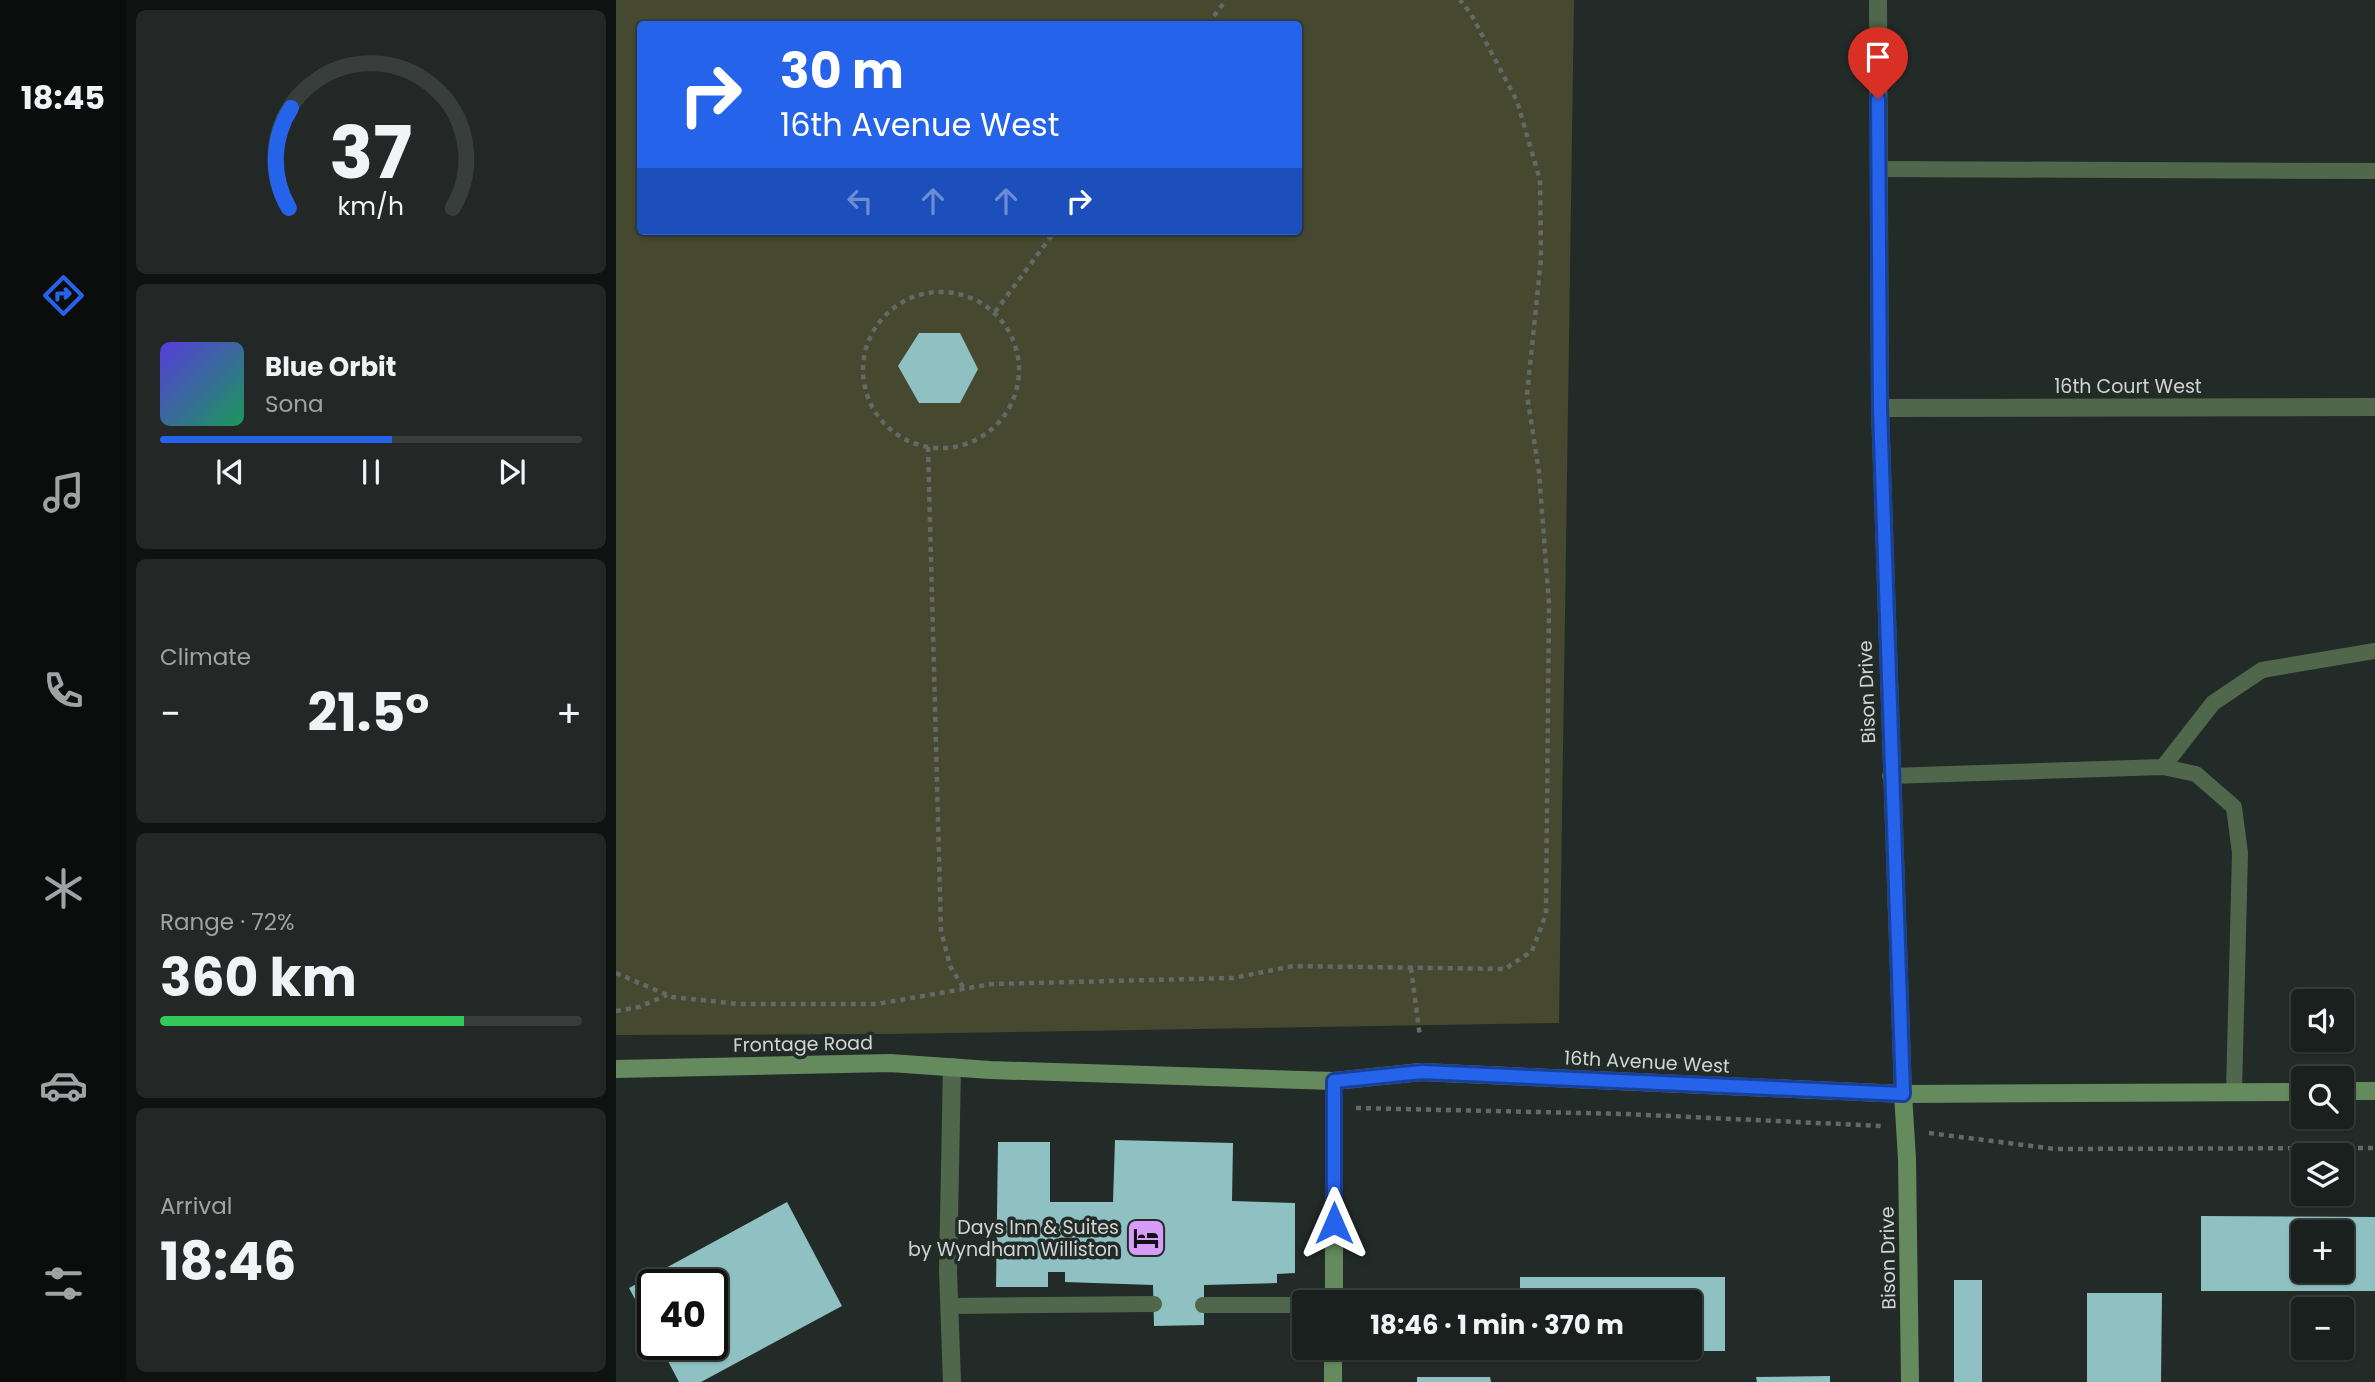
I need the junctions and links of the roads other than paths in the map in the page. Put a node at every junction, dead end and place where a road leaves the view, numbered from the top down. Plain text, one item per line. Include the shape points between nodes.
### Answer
1 (1878, 0) edge
2 (1878, 169) junction
3 (2375, 172) edge
4 (2375, 407) edge
5 (1880, 408) junction
6 (2375, 651) edge
7 (2163, 767) junction
8 (1891, 776) junction
9 (952, 1067) junction
10 (616, 1069) edge
11 (990, 1070) joint
12 (1334, 1081) junction
13 (2291, 1091) edge
14 (2354, 1091) edge
15 (2375, 1091) edge
16 (2234, 1092) junction
17 (1903, 1094) junction
18 (1334, 1290) edge
19 (1154, 1304) dead end
20 (1203, 1305) dead end
21 (1292, 1305) edge
22 (949, 1306) junction
23 (1334, 1360) edge
24 (952, 1382) edge
25 (1333, 1382) edge
26 (1910, 1382) edge

1 - 2 street, Bison Drive
2 - 3 lane
2 - 5 street, Bison Drive
4 - 5 street, 16th Court West
5 - 8 street, Bison Drive
6 - 7 lane via 2262,670 2213,703
7 - 8 lane
7 - 16 lane via 2196,774 2234,807 2240,853
8 - 17 street, Bison Drive
9 - 10 street, Frontage Road via 890,1063
9 - 11 street, Frontage Road
9 - 22 street
11 - 12 street, 16th Avenue West
12 - 17 street, 16th Avenue West via 1422,1072
12 - 18 street
13 - 16 street, 16th Avenue West
14 - 15 street
16 - 17 street, 16th Avenue West
17 - 26 street, Bison Drive
19 - 22 lane
20 - 21 lane
22 - 24 street
23 - 25 street

